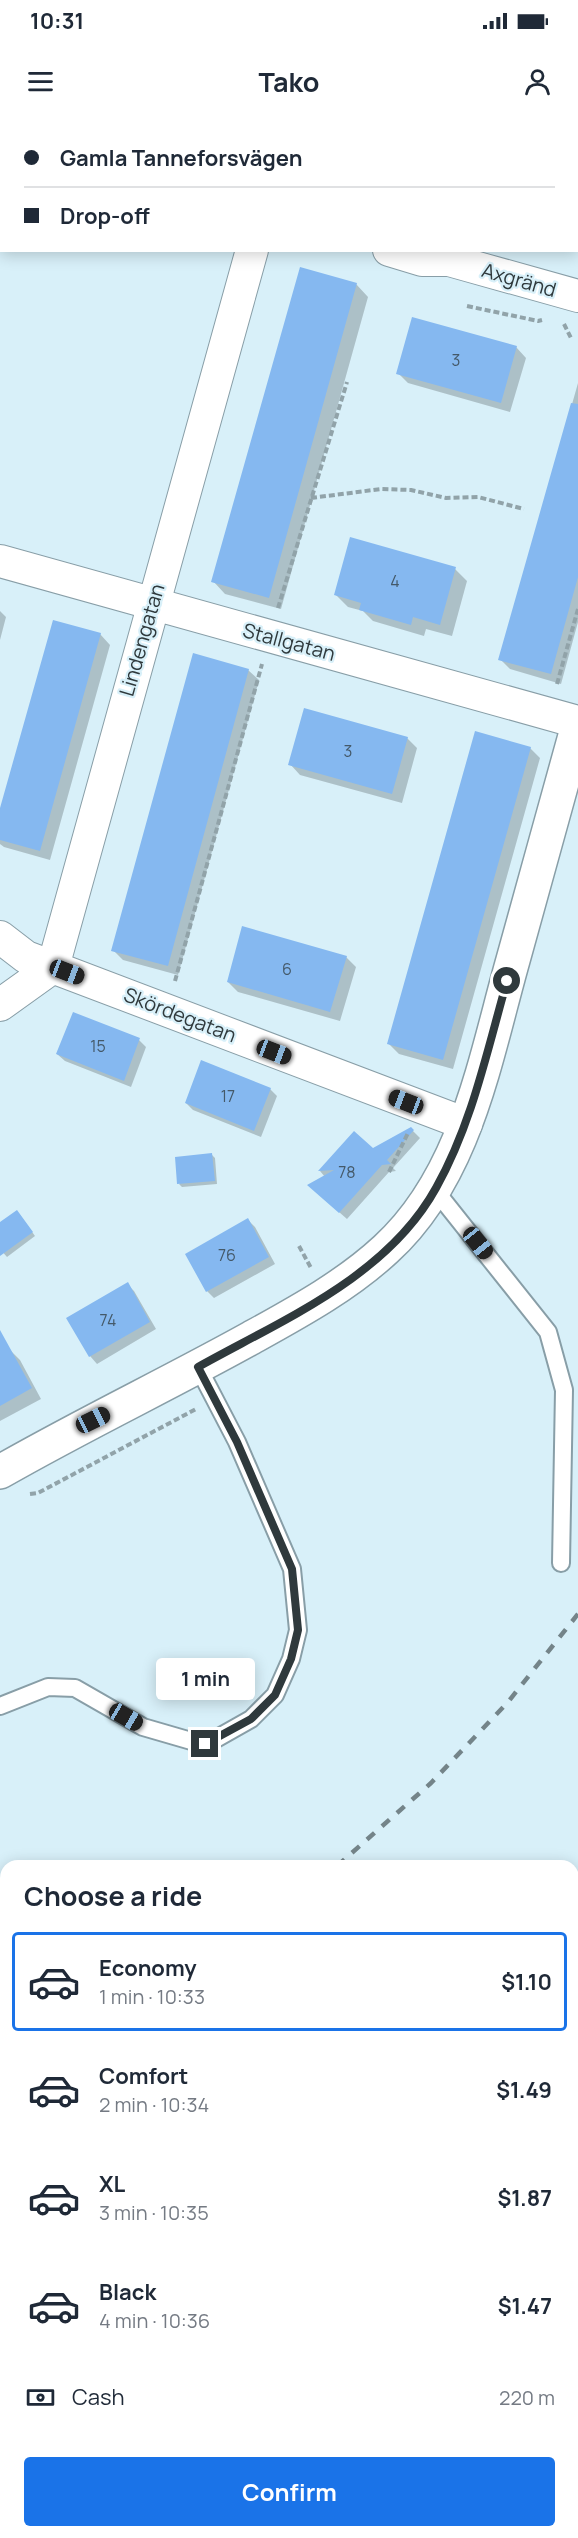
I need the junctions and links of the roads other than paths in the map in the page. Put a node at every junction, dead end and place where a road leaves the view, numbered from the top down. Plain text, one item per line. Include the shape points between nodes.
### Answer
1 (251, 252) edge
2 (396, 252) edge
3 (570, 309) edge
4 (0, 561) edge
5 (152, 604) junction
6 (578, 723) edge
7 (0, 937) edge
8 (53, 967) junction
9 (0, 1005) edge
10 (466, 1124) junction
11 (435, 1190) junction
12 (198, 1367) junction
13 (0, 1473) edge
14 (561, 1563) dead end
15 (0, 1706) edge

1 - 5 street, Lindengatan
2 - 3 street, Axgränd via 422,260 449,260
4 - 5 street, Stallgatan
5 - 6 street, Stallgatan
5 - 8 street, Lindengatan
6 - 10 street
7 - 8 street, Skördegatan via 26,957
8 - 9 street
8 - 10 street, Skördegatan
10 - 11 street
11 - 12 street via 388,1248 359,1272 319,1300
11 - 14 lane via 548,1332 564,1390
12 - 13 street
12 - 15 lane via 237,1442 292,1569 298,1630 291,1659 275,1695 251,1719 205,1744 143,1727 75,1688 48,1687

